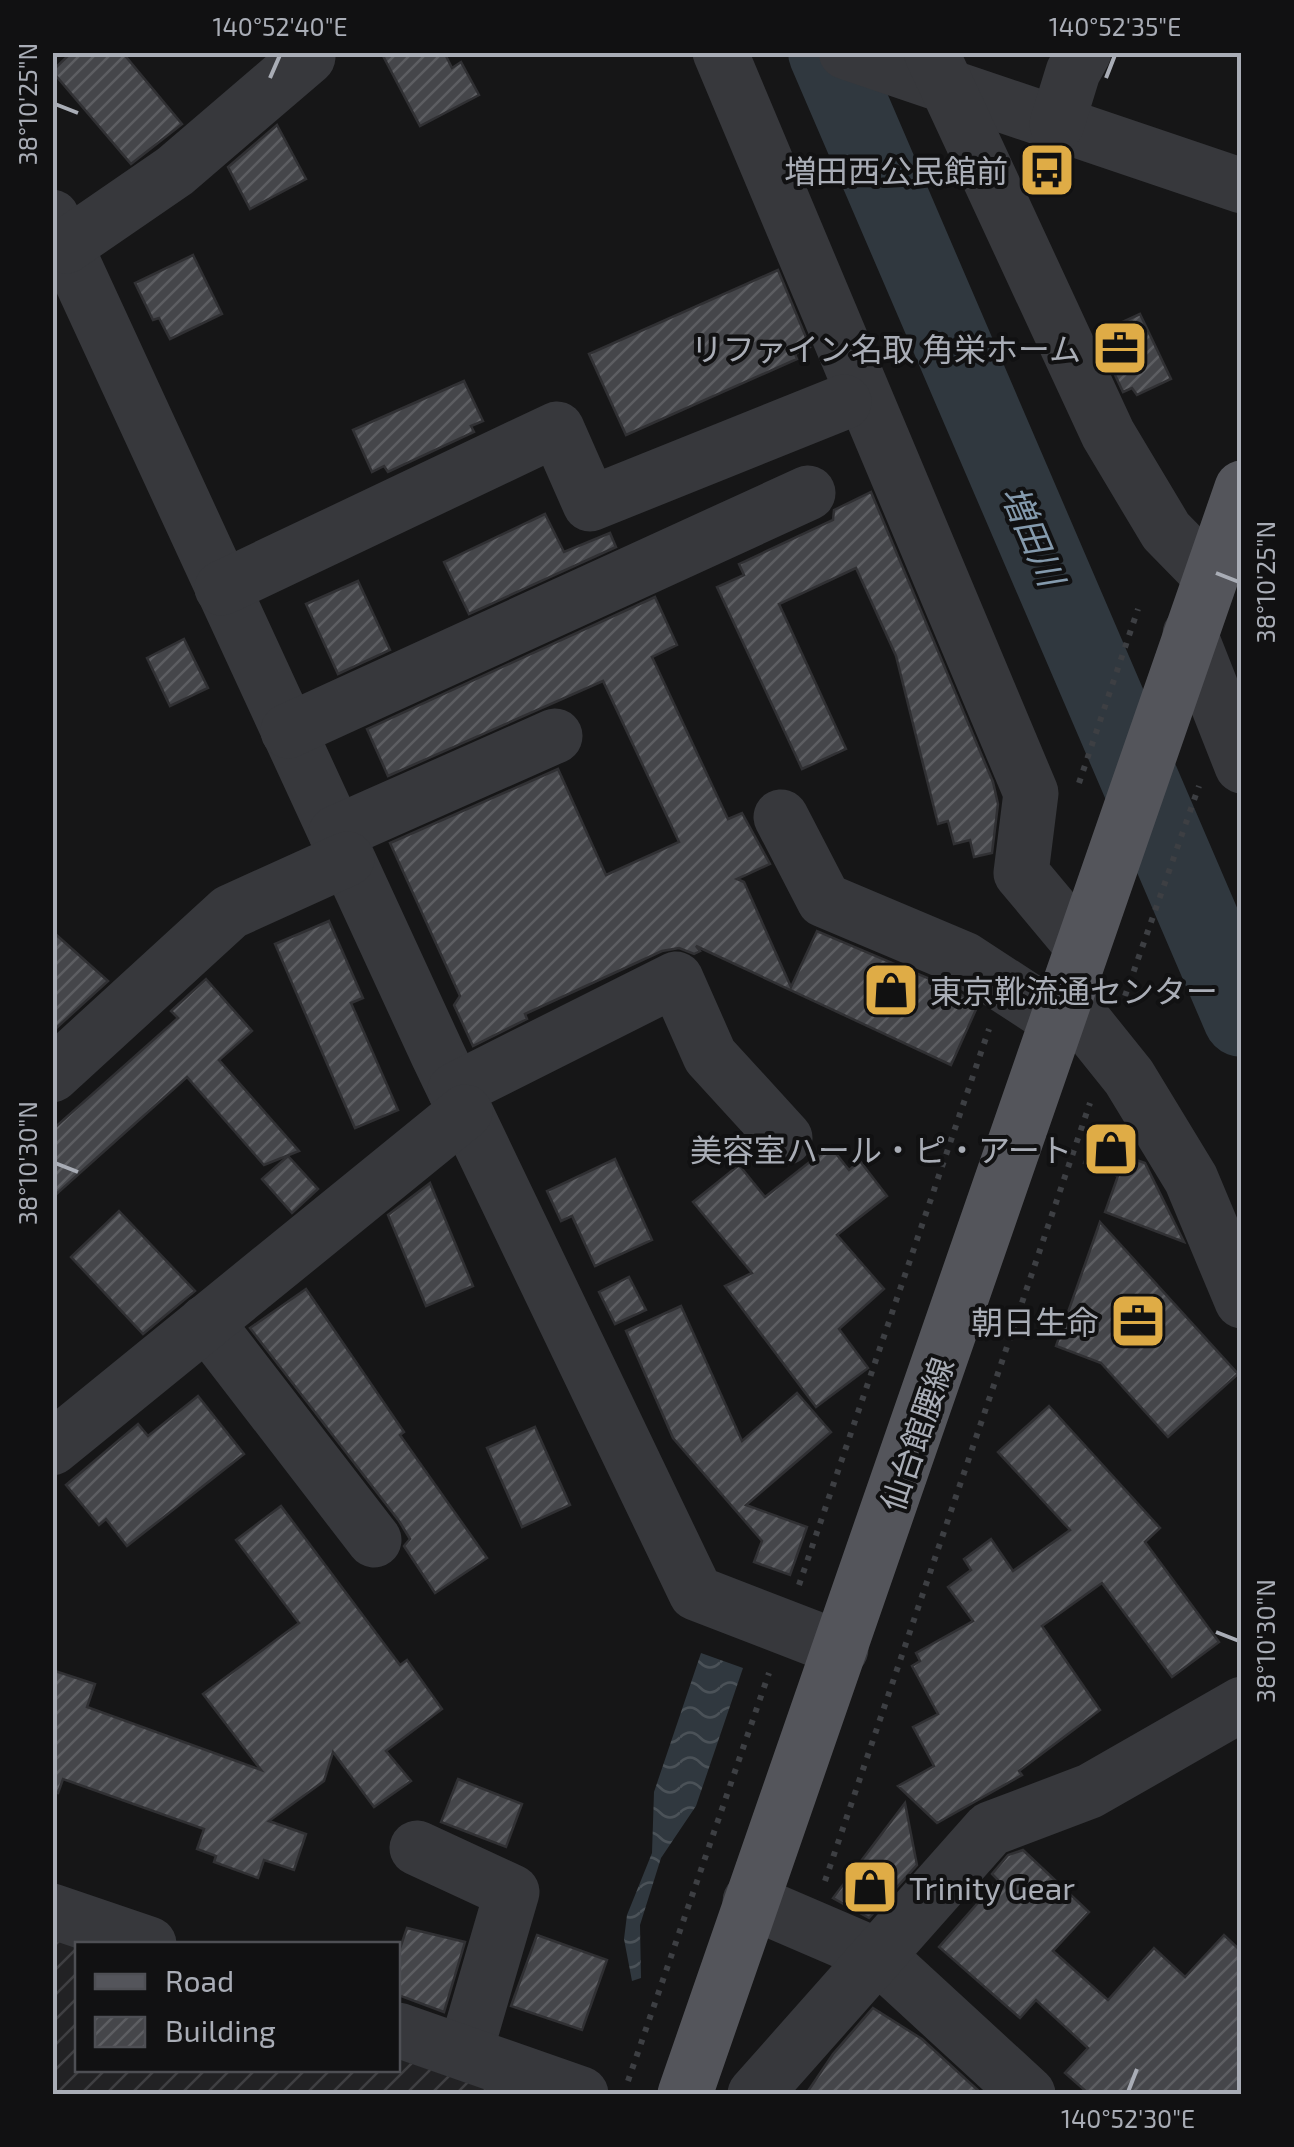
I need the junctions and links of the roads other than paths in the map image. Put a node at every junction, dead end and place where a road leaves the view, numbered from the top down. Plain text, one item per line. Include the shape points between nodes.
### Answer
1 (720, 52) edge
2 (846, 52) edge
3 (1084, 52) edge
4 (308, 57) dead end
5 (933, 72) edge
6 (1057, 124) junction
7 (1242, 186) edge
8 (57, 232) edge
9 (844, 402) dead end
10 (1242, 488) edge
11 (808, 494) dead end
12 (1210, 576) junction
13 (222, 588) junction
14 (1184, 649) junction
15 (288, 731) junction
16 (555, 736) dead end
17 (1223, 769) edge
18 (781, 817) dead end
19 (342, 846) junction
20 (1073, 971) junction
21 (52, 1075) edge
22 (456, 1111) junction
23 (786, 1138) dead end
24 (1242, 1302) edge
25 (206, 1322) junction
26 (52, 1448) edge
27 (374, 1540) dead end
28 (840, 1650) junction
29 (1242, 1704) edge
30 (417, 1848) dead end
31 (750, 1901) junction
32 (52, 1912) edge
33 (142, 1942) edge
34 (878, 1956) junction
35 (400, 2031) edge
36 (465, 2053) junction
37 (604, 2090) edge
38 (685, 2094) edge
39 (755, 2094) edge
40 (1028, 2094) edge

1 - 20 street via 1030,793 1021,873
2 - 5 street
3 - 6 street
4 - 8 street via 176,171
5 - 6 street
5 - 12 street via 1108,434 1166,531
6 - 7 street
8 - 13 street
9 - 13 street via 590,504 558,429
10 - 12 main road, 仙台館腰線
11 - 15 street
12 - 14 main road, 仙台館腰線
13 - 15 street
14 - 17 street
14 - 20 main road, 仙台館腰線
15 - 19 street
16 - 19 street
18 - 20 street via 824,900 964,958 1005,983
19 - 21 street via 230,912
19 - 22 street
20 - 24 street via 1108,1050 1191,1179
20 - 28 main road, 仙台館腰線
22 - 23 street via 676,979 710,1056
22 - 25 street
22 - 28 street via 696,1593
25 - 26 street
25 - 27 street
28 - 31 main road, 仙台館腰線
29 - 34 street via 1090,1791 990,1829
30 - 36 street via 512,1892
31 - 34 street
31 - 38 main road, 仙台館腰線
32 - 33 street
34 - 39 street
34 - 40 street
35 - 36 street
36 - 37 street

